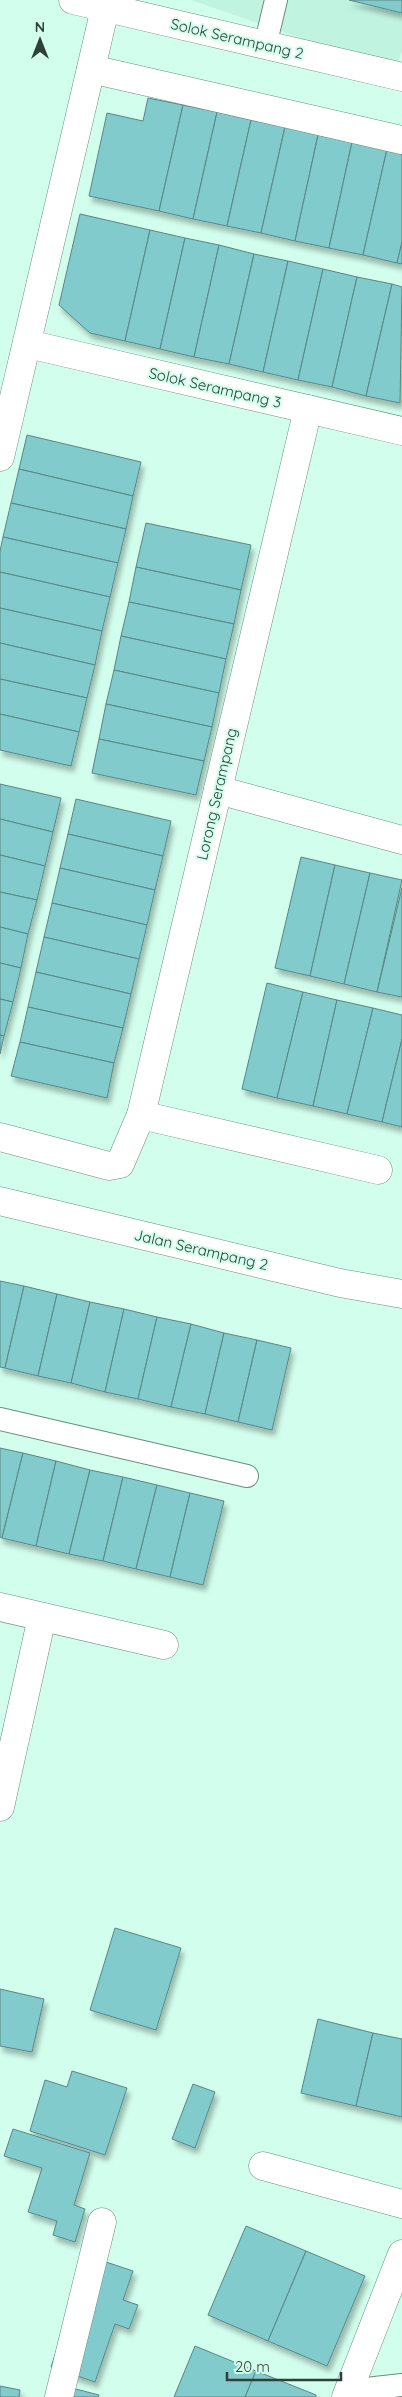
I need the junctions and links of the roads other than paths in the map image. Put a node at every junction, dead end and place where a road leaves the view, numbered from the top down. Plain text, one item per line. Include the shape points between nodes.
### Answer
1 (73, 0) edge
2 (276, 0) edge
3 (106, 4) edge
4 (265, 46) junction
5 (91, 69) junction
6 (402, 77) edge
7 (402, 140) edge
8 (28, 344) junction
9 (308, 409) junction
10 (402, 431) edge
11 (0, 457) edge
12 (218, 790) junction
13 (402, 840) edge
14 (142, 1115) junction
15 (0, 1137) edge
16 (378, 1170) dead end
17 (0, 1201) edge
18 (402, 1294) edge
19 (0, 1419) edge
20 (247, 1476) dead end
21 (0, 1607) edge
22 (42, 1617) junction
23 (164, 1646) dead end
24 (0, 1807) edge
25 (263, 2166) dead end
26 (402, 2204) edge
27 (102, 2222) dead end
28 (402, 2254) edge
29 (402, 2385) edge
30 (347, 2394) edge
31 (59, 2397) edge

1 - 3 street, Solok Serampang 2
2 - 4 lane
3 - 4 street, Solok Serampang 2
3 - 5 street
4 - 6 street, Solok Serampang 2
5 - 7 street
5 - 8 street
8 - 9 street, Solok Serampang 3
8 - 11 street
9 - 10 street, Solok Serampang 3
9 - 12 street, Lorong Serampang
12 - 13 street
12 - 14 street, Lorong Serampang
14 - 15 street, Lorong Serampang via 120,1164 109,1166
14 - 16 street
17 - 18 street, Jalan Serampang 2 via 340,1283
19 - 20 lane
21 - 22 street
22 - 23 street
22 - 24 street
25 - 26 street
27 - 31 street
28 - 30 street
29 - 30 lane

